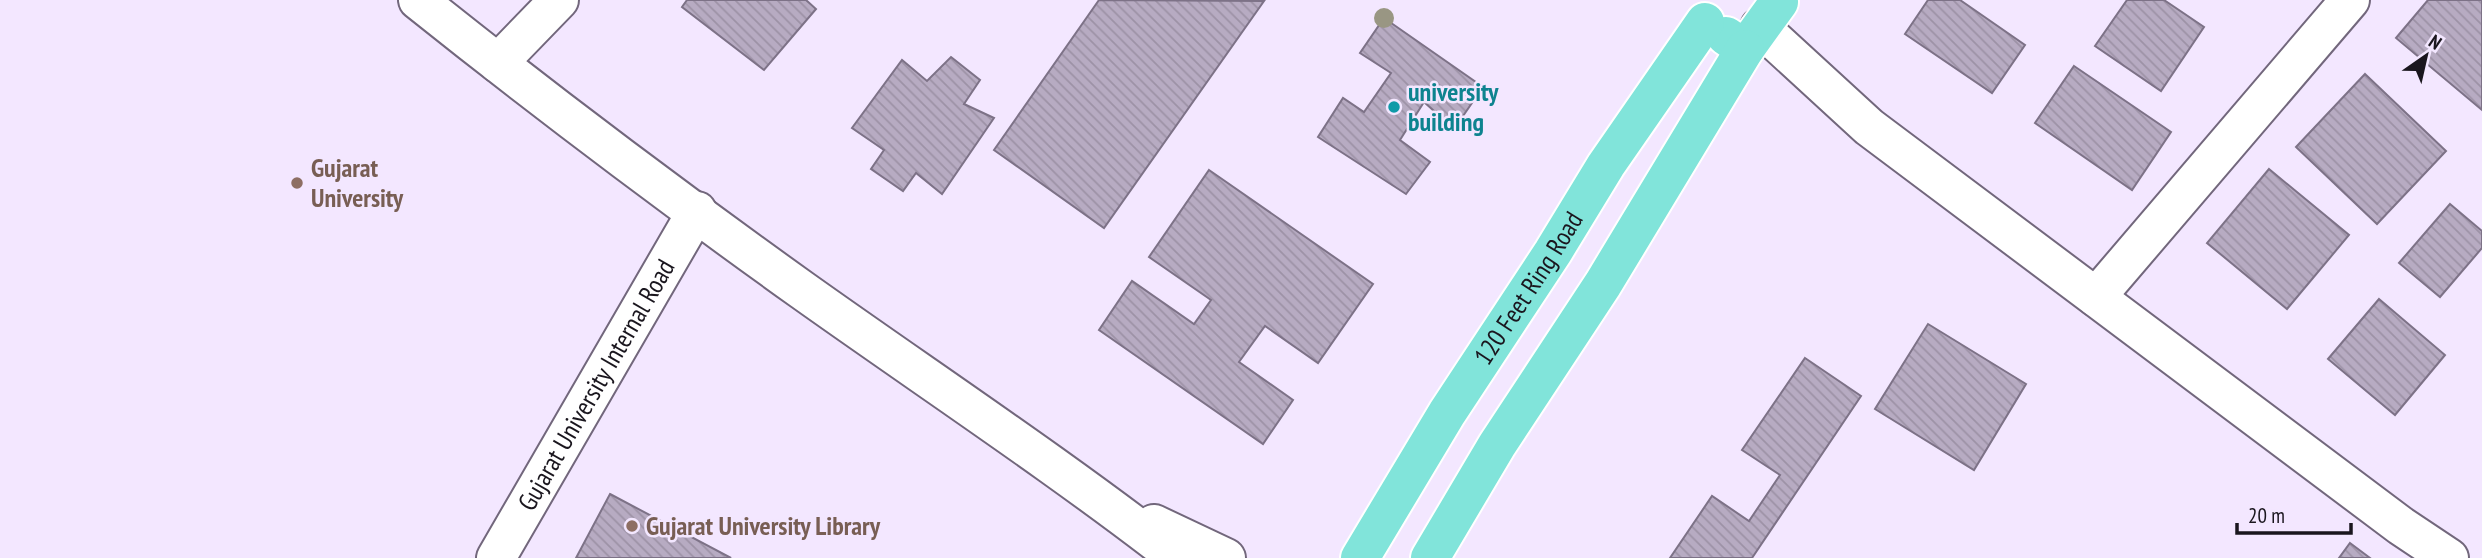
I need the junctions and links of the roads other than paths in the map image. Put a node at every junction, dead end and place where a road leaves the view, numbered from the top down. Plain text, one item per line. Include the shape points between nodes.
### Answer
1 (418, 0) edge
2 (559, 0) edge
3 (2350, 0) edge
4 (1713, 11) edge
5 (1768, 16) edge
6 (498, 64) junction
7 (697, 211) junction
8 (2096, 297) junction
9 (1102, 500) junction
10 (496, 558) edge
11 (1177, 558) edge
12 (1226, 558) edge
13 (1360, 558) edge
14 (1430, 558) edge
15 (2449, 558) edge

1 - 6 street
2 - 6 street
3 - 8 street
4 - 5 main road
4 - 13 main road, 120 Feet Ring Road via 1606,165
5 - 8 street via 1869,127
5 - 14 main road
6 - 7 street
7 - 9 street via 800,289
7 - 10 street, Gujarat University Internal Road
8 - 15 street
9 - 11 street
9 - 12 street

